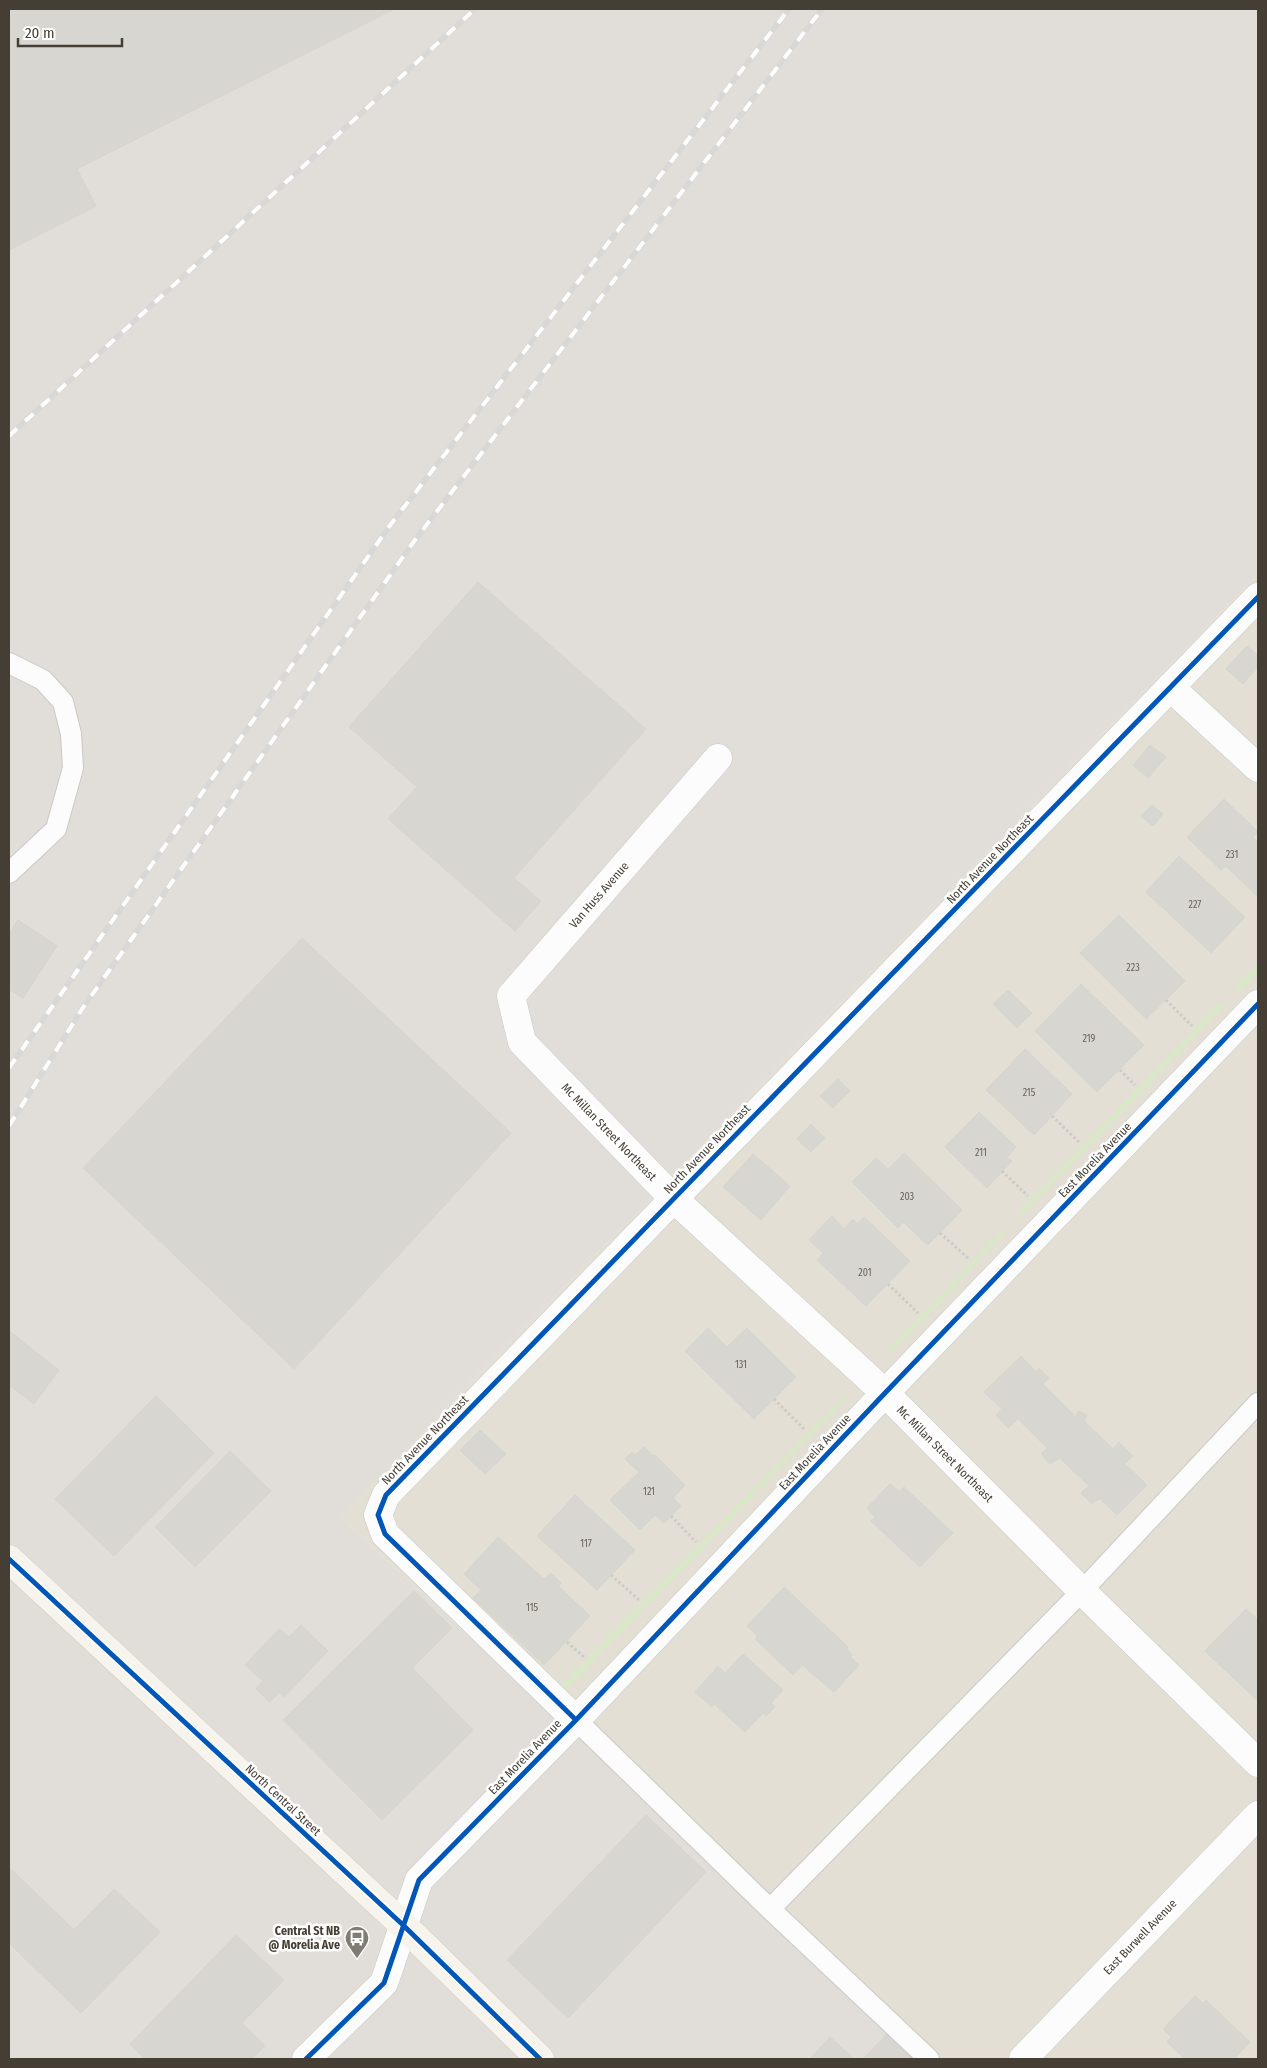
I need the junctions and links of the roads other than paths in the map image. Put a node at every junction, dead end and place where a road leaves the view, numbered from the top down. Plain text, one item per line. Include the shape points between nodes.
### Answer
1 (1258, 597) edge
2 (9, 663) edge
3 (1170, 687) junction
4 (718, 758) dead end
5 (1258, 768) edge
6 (9, 873) edge
7 (1258, 1004) edge
8 (522, 1042) joint
9 (673, 1198) junction
10 (885, 1393) junction
11 (1258, 1403) edge
12 (9, 1559) edge
13 (1082, 1591) junction
14 (576, 1720) junction
15 (1258, 1763) edge
16 (1258, 1815) edge
17 (770, 1909) junction
18 (403, 1926) junction
19 (306, 2059) edge
20 (540, 2059) edge
21 (929, 2059) edge
22 (1023, 2059) edge

1 - 3 street, North Avenue Northeast
2 - 6 lane via 43,680 63,702 71,734 73,768 56,829
3 - 5 street
3 - 9 street, North Avenue Northeast
4 - 8 street, Van Huss Avenue via 511,996
7 - 10 street, East Morelia Avenue
8 - 9 street, Mc Millan Street Northeast
9 - 10 street, Mc Millan Street Northeast
9 - 14 street, North Avenue Northeast via 386,1495 378,1515 385,1534
10 - 13 street, Mc Millan Street Northeast
10 - 14 street, East Morelia Avenue
11 - 13 lane
12 - 18 main road, North Central Street
13 - 15 street, Mc Millan Street Northeast
13 - 17 lane
14 - 17 lane
14 - 18 street, East Morelia Avenue via 418,1880
16 - 22 street, East Burwell Avenue
17 - 21 lane
18 - 19 street, East Morelia Avenue via 384,1983
18 - 20 main road, North Central Street

